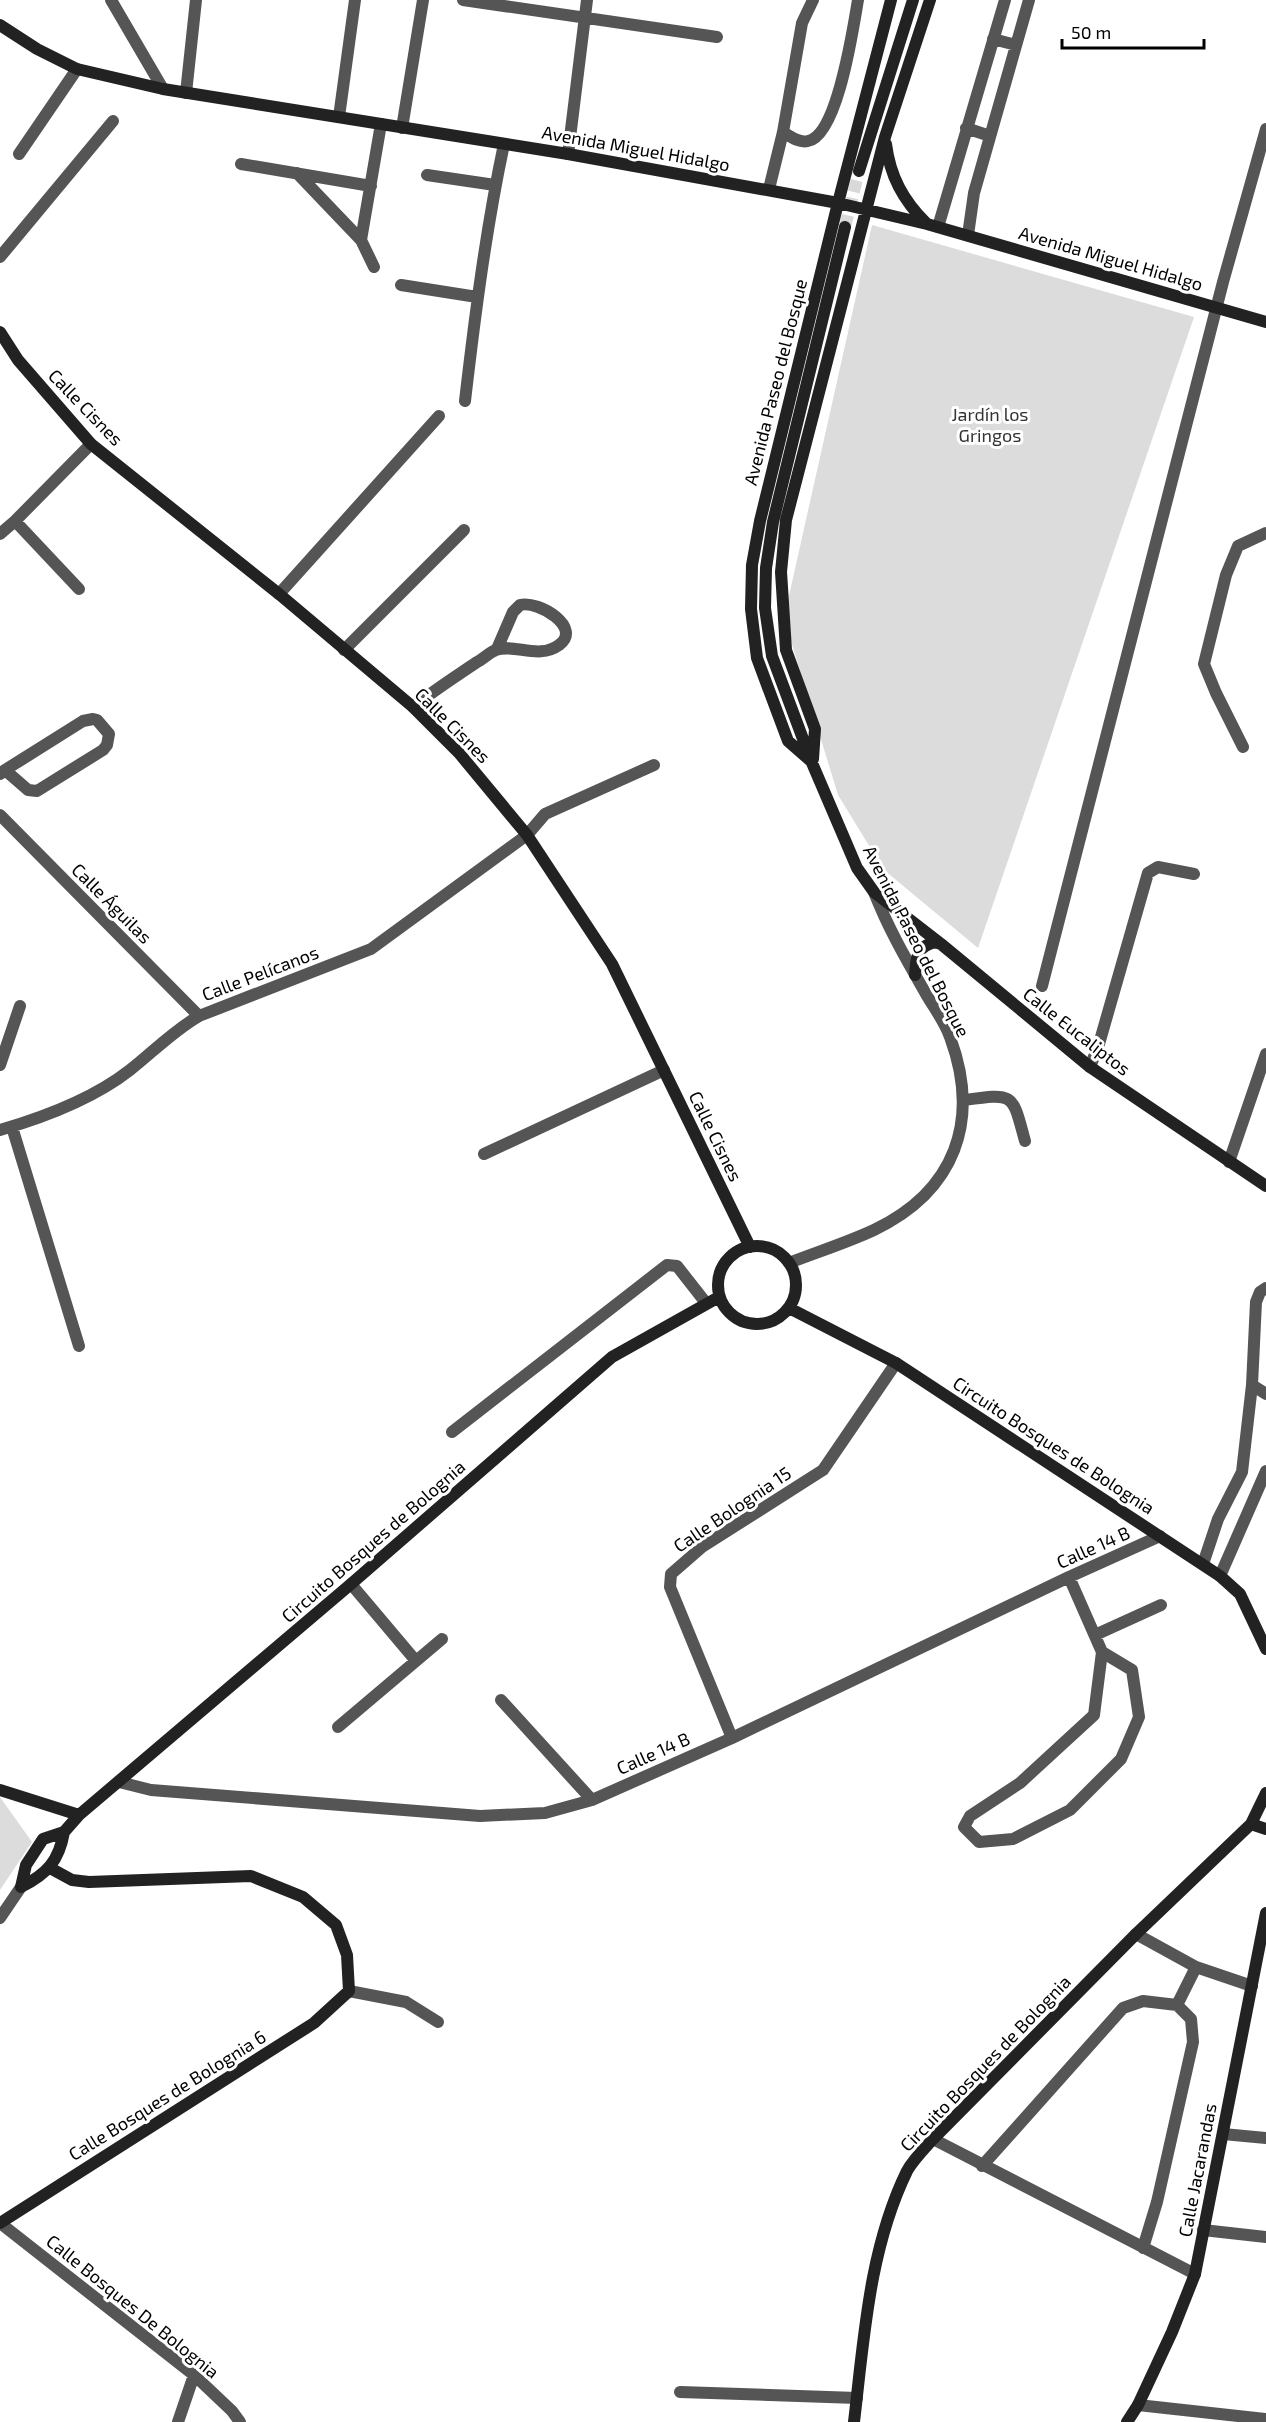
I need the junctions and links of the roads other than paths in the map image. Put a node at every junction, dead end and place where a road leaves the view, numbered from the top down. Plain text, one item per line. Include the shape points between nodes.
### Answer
1 (111, 0) edge
2 (196, 0) edge
3 (355, 0) edge
4 (423, 0) edge
5 (463, 0) edge
6 (587, 0) edge
7 (813, 0) edge
8 (858, 0) edge
9 (891, 0) edge
10 (913, 0) edge
11 (930, 0) edge
12 (1005, 0) edge
13 (1029, 0) edge
14 (585, 18) junction
15 (0, 25) edge
16 (717, 37) dead end
17 (993, 39) junction
18 (1016, 45) junction
19 (77, 69) junction
20 (163, 89) junction
21 (186, 93) junction
22 (339, 117) junction
23 (113, 121) dead end
24 (381, 124) junction
25 (402, 128) junction
26 (966, 128) junction
27 (1266, 129) edge
28 (783, 132) junction
29 (990, 136) junction
30 (885, 137) junction
31 (504, 144) junction
32 (19, 153) dead end
33 (568, 154) junction
34 (241, 164) dead end
35 (860, 171) tunnel mouth
36 (297, 173) junction
37 (427, 175) dead end
38 (495, 185) junction
39 (371, 186) junction
40 (769, 189) junction
41 (838, 203) junction
42 (867, 209) junction
43 (932, 225) junction
44 (845, 227) tunnel mouth
45 (968, 235) junction
46 (362, 240) junction
47 (0, 256) edge
48 (374, 267) dead end
49 (401, 285) dead end
50 (477, 297) junction
51 (1217, 307) junction
52 (1266, 322) edge
53 (0, 332) edge
54 (465, 401) dead end
55 (440, 416) dead end
56 (91, 444) junction
57 (15, 521) junction
58 (464, 530) dead end
59 (1266, 533) edge
60 (0, 534) edge
61 (79, 590) dead end
62 (279, 594) junction
63 (497, 649) junction
64 (344, 650) junction
65 (412, 707) junction
66 (1243, 747) dead end
67 (813, 763) junction
68 (654, 765) dead end
69 (3, 772) edge
70 (0, 815) edge
71 (527, 835) junction
72 (1194, 874) dead end
73 (874, 892) junction
74 (941, 944) junction
75 (915, 975) junction
76 (1042, 986) dead end
77 (20, 1006) dead end
78 (199, 1016) junction
79 (1266, 1053) edge
80 (0, 1065) edge
81 (1090, 1067) junction
82 (664, 1070) junction
83 (964, 1100) junction
84 (6, 1129) edge
85 (1024, 1141) dead end
86 (484, 1154) dead end
87 (1229, 1162) junction
88 (1266, 1186) edge
89 (750, 1247) junction
90 (789, 1263) junction
91 (1266, 1288) edge
92 (719, 1297) junction
93 (706, 1303) junction
94 (789, 1308) junction
95 (79, 1346) dead end
96 (896, 1362) junction
97 (1252, 1385) junction
98 (1266, 1394) edge
99 (452, 1432) dead end
100 (1266, 1471) edge
101 (1160, 1536) junction
102 (1203, 1564) junction
103 (1220, 1576) junction
104 (1069, 1577) junction
105 (351, 1584) junction
106 (1161, 1605) dead end
107 (1095, 1635) junction
108 (442, 1639) dead end
109 (1266, 1649) edge
110 (1102, 1652) junction
111 (416, 1661) junction
112 (501, 1700) dead end
113 (338, 1727) dead end
114 (732, 1738) junction
115 (119, 1782) junction
116 (0, 1790) edge
117 (1266, 1793) edge
118 (592, 1800) junction
119 (79, 1815) junction
120 (1251, 1824) junction
121 (1266, 1829) edge
122 (64, 1832) junction
123 (50, 1868) junction
124 (21, 1887) junction
125 (1266, 1913) edge
126 (0, 1918) edge
127 (1136, 1934) junction
128 (1263, 1943) edge
129 (1196, 1967) junction
130 (1252, 1986) junction
131 (349, 1991) junction
132 (1177, 2005) junction
133 (438, 2022) dead end
134 (1223, 2134) junction
135 (1266, 2138) edge
136 (933, 2139) junction
137 (982, 2166) junction
138 (0, 2223) edge
139 (1203, 2230) junction
140 (1266, 2237) edge
141 (1143, 2248) junction
142 (1195, 2274) junction
143 (194, 2376) junction
144 (680, 2392) dead end
145 (857, 2398) junction
146 (1138, 2405) junction
147 (1265, 2419) edge
148 (178, 2422) edge
149 (240, 2422) edge
150 (854, 2422) edge
151 (1127, 2422) edge

1 - 20 street
2 - 21 street
3 - 22 street
4 - 25 street
5 - 14 street
6 - 14 street
7 - 28 street via 802,22
8 - 28 street via 844,76 824,130 811,141 801,142
9 - 41 main road, Avenida Paseo del Bosque
10 - 35 main road
11 - 30 main road, Avenida Paseo del Bosque
12 - 17 street
13 - 18 street
14 - 16 street
14 - 33 street
15 - 19 main road, Avenida Miguel Hidalgo
17 - 18 street
17 - 26 street
18 - 29 street
19 - 20 main road, Avenida Miguel Hidalgo
19 - 32 street
20 - 21 main road, Avenida Miguel Hidalgo
21 - 22 main road, Avenida Miguel Hidalgo
22 - 24 main road, Avenida Miguel Hidalgo
23 - 47 street
24 - 25 main road, Avenida Miguel Hidalgo
24 - 39 street
25 - 31 main road, Avenida Miguel Hidalgo
26 - 29 street
26 - 43 street
27 - 51 street
28 - 40 street
29 - 45 street via 974,193
30 - 42 main road, Avenida Paseo del Bosque
30 - 43 main road via 893,176 901,193 913,210
31 - 33 main road, Avenida Miguel Hidalgo
31 - 38 street
33 - 40 main road, Avenida Miguel Hidalgo
34 - 36 street
36 - 39 street
36 - 46 street
37 - 38 street
38 - 50 street
39 - 46 street
40 - 41 main road, Avenida Miguel Hidalgo
41 - 42 main road, Avenida Miguel Hidalgo
41 - 67 main road, Avenida Paseo del Bosque via 752,566 751,609 757,658 788,741
42 - 43 main road, Avenida Miguel Hidalgo
42 - 67 main road, Avenida Paseo del Bosque via 786,520 781,572 786,650 815,729
43 - 45 main road, Avenida Miguel Hidalgo
44 - 67 main road via 773,522 766,568 765,608 772,656
45 - 51 main road, Avenida Miguel Hidalgo
46 - 48 street
49 - 50 street
50 - 54 street
51 - 52 main road, Avenida Miguel Hidalgo
51 - 76 street
53 - 56 main road, Calle Cisnes via 18,360
55 - 62 street
56 - 57 street
56 - 62 main road, Calle Cisnes
57 - 60 street
57 - 61 street
58 - 64 street
59 - 66 street via 1238,546 1226,575 1204,664
62 - 64 main road, Calle Cisnes
63 - 63 street via 542,652 562,644 565,631 550,610 520,605
63 - 65 street
64 - 65 main road, Calle Cisnes
65 - 71 main road, Calle Cisnes via 459,753
67 - 73 main road, Avenida Paseo del Bosque via 857,868
68 - 71 street, Calle Pelícanos via 545,814
69 - 69 street via 87,719 97,720 109,734 103,750 37,791 28,790
70 - 78 street, Calle Águilas
71 - 78 street, Calle Pelícanos via 371,949
71 - 82 main road, Calle Cisnes via 612,963
72 - 81 street via 1158,867 1148,873
73 - 74 main road, Calle Eucaliptos
73 - 75 street, Avenida Paseo del Bosque via 888,928
74 - 75 main road via 925,945 918,953
74 - 81 main road, Calle Eucaliptos
75 - 83 street, Avenida Paseo del Bosque via 950,1036
77 - 80 street
78 - 84 street, Calle Pelícanos via 181,1026 128,1071 76,1103
79 - 87 street
81 - 87 main road, Calle Eucaliptos
82 - 86 street
82 - 89 main road, Calle Cisnes
83 - 85 street via 1000,1096 1010,1099
83 - 90 street, Avenida Paseo del Bosque via 958,1144 941,1176 914,1205 875,1229
84 - 95 street
87 - 88 main road, Calle Eucaliptos
89 - 90 main road via 771,1249
89 - 92 main road via 723,1264 717,1284
90 - 94 main road via 796,1286
91 - 97 street via 1256,1302
92 - 93 main road, Circuito Bosques de Bolognia
92 - 94 main road via 730,1315 755,1325 768,1323
93 - 99 street via 677,1266 666,1265
93 - 105 main road, Circuito Bosques de Bolognia via 612,1356
94 - 96 main road, Circuito Bosques de Bolognia
96 - 101 main road, Circuito Bosques de Bolognia
96 - 114 street, Calle Bolognia 15 via 823,1470 702,1547 671,1574 670,1587
97 - 98 street
97 - 102 street via 1242,1472 1218,1519
100 - 103 street
101 - 102 main road, Circuito Bosques de Bolognia
101 - 104 street, Calle 14 B
102 - 103 main road, Circuito Bosques de Bolognia
103 - 109 main road, Circuito Bosques de Bolognia via 1240,1594
104 - 107 street
104 - 114 street, Calle 14 B
105 - 111 street
105 - 115 main road, Circuito Bosques de Bolognia
106 - 107 street
107 - 110 street
108 - 111 street
110 - 110 street via 1094,1715 1020,1783 970,1816 964,1827 979,1842 1014,1839 1070,1810 1121,1759 1139,1717 1132,1670
111 - 113 street
112 - 118 street
114 - 118 street, Calle 14 B
115 - 118 street, Calle 14 B via 151,1790 480,1816 545,1813
115 - 119 main road, Circuito Bosques de Bolognia
116 - 119 main road
117 - 120 main road, Circuito Bosques de Bolognia
119 - 122 main road, Circuito Bosques de Bolognia
120 - 121 main road
120 - 127 main road, Circuito Bosques de Bolognia
122 - 123 main road, Circuito Bosques de Bolognia via 61,1849
122 - 124 main road, Circuito Bosques de Bolognia via 44,1839 26,1865
123 - 124 main road, Circuito Bosques de Bolognia
123 - 131 main road via 72,1880 89,1882 251,1876 303,1897 336,1925 347,1955
124 - 126 street, Circuito Bosques de Bolognia
125 - 128 main road, Calle Jacarandas
127 - 129 street
127 - 136 main road, Circuito Bosques de Bolognia
128 - 130 main road, Calle Jacarandas
129 - 130 street
129 - 132 street
130 - 134 main road, Calle Jacarandas
131 - 133 street via 406,2002
131 - 138 main road, Calle Bosques de Bolognia 6 via 314,2023
132 - 137 street via 1143,2001 1123,2008
132 - 141 street via 1191,2019 1193,2042
134 - 135 street
134 - 139 main road, Calle Jacarandas
136 - 137 street
136 - 145 main road, Circuito Bosques de Bolognia via 908,2169 887,2223 873,2272
137 - 141 street
138 - 143 street, Calle Bosques De Bolognia
139 - 140 street
139 - 142 main road, Calle Jacarandas
141 - 142 street
142 - 146 main road, Calle Jacarandas
143 - 148 street
143 - 149 street, Calle Bosques De Bolognia
144 - 145 street
145 - 150 main road, Circuito Bosques de Bolognia
146 - 147 street
146 - 151 main road, Calle Jacarandas

